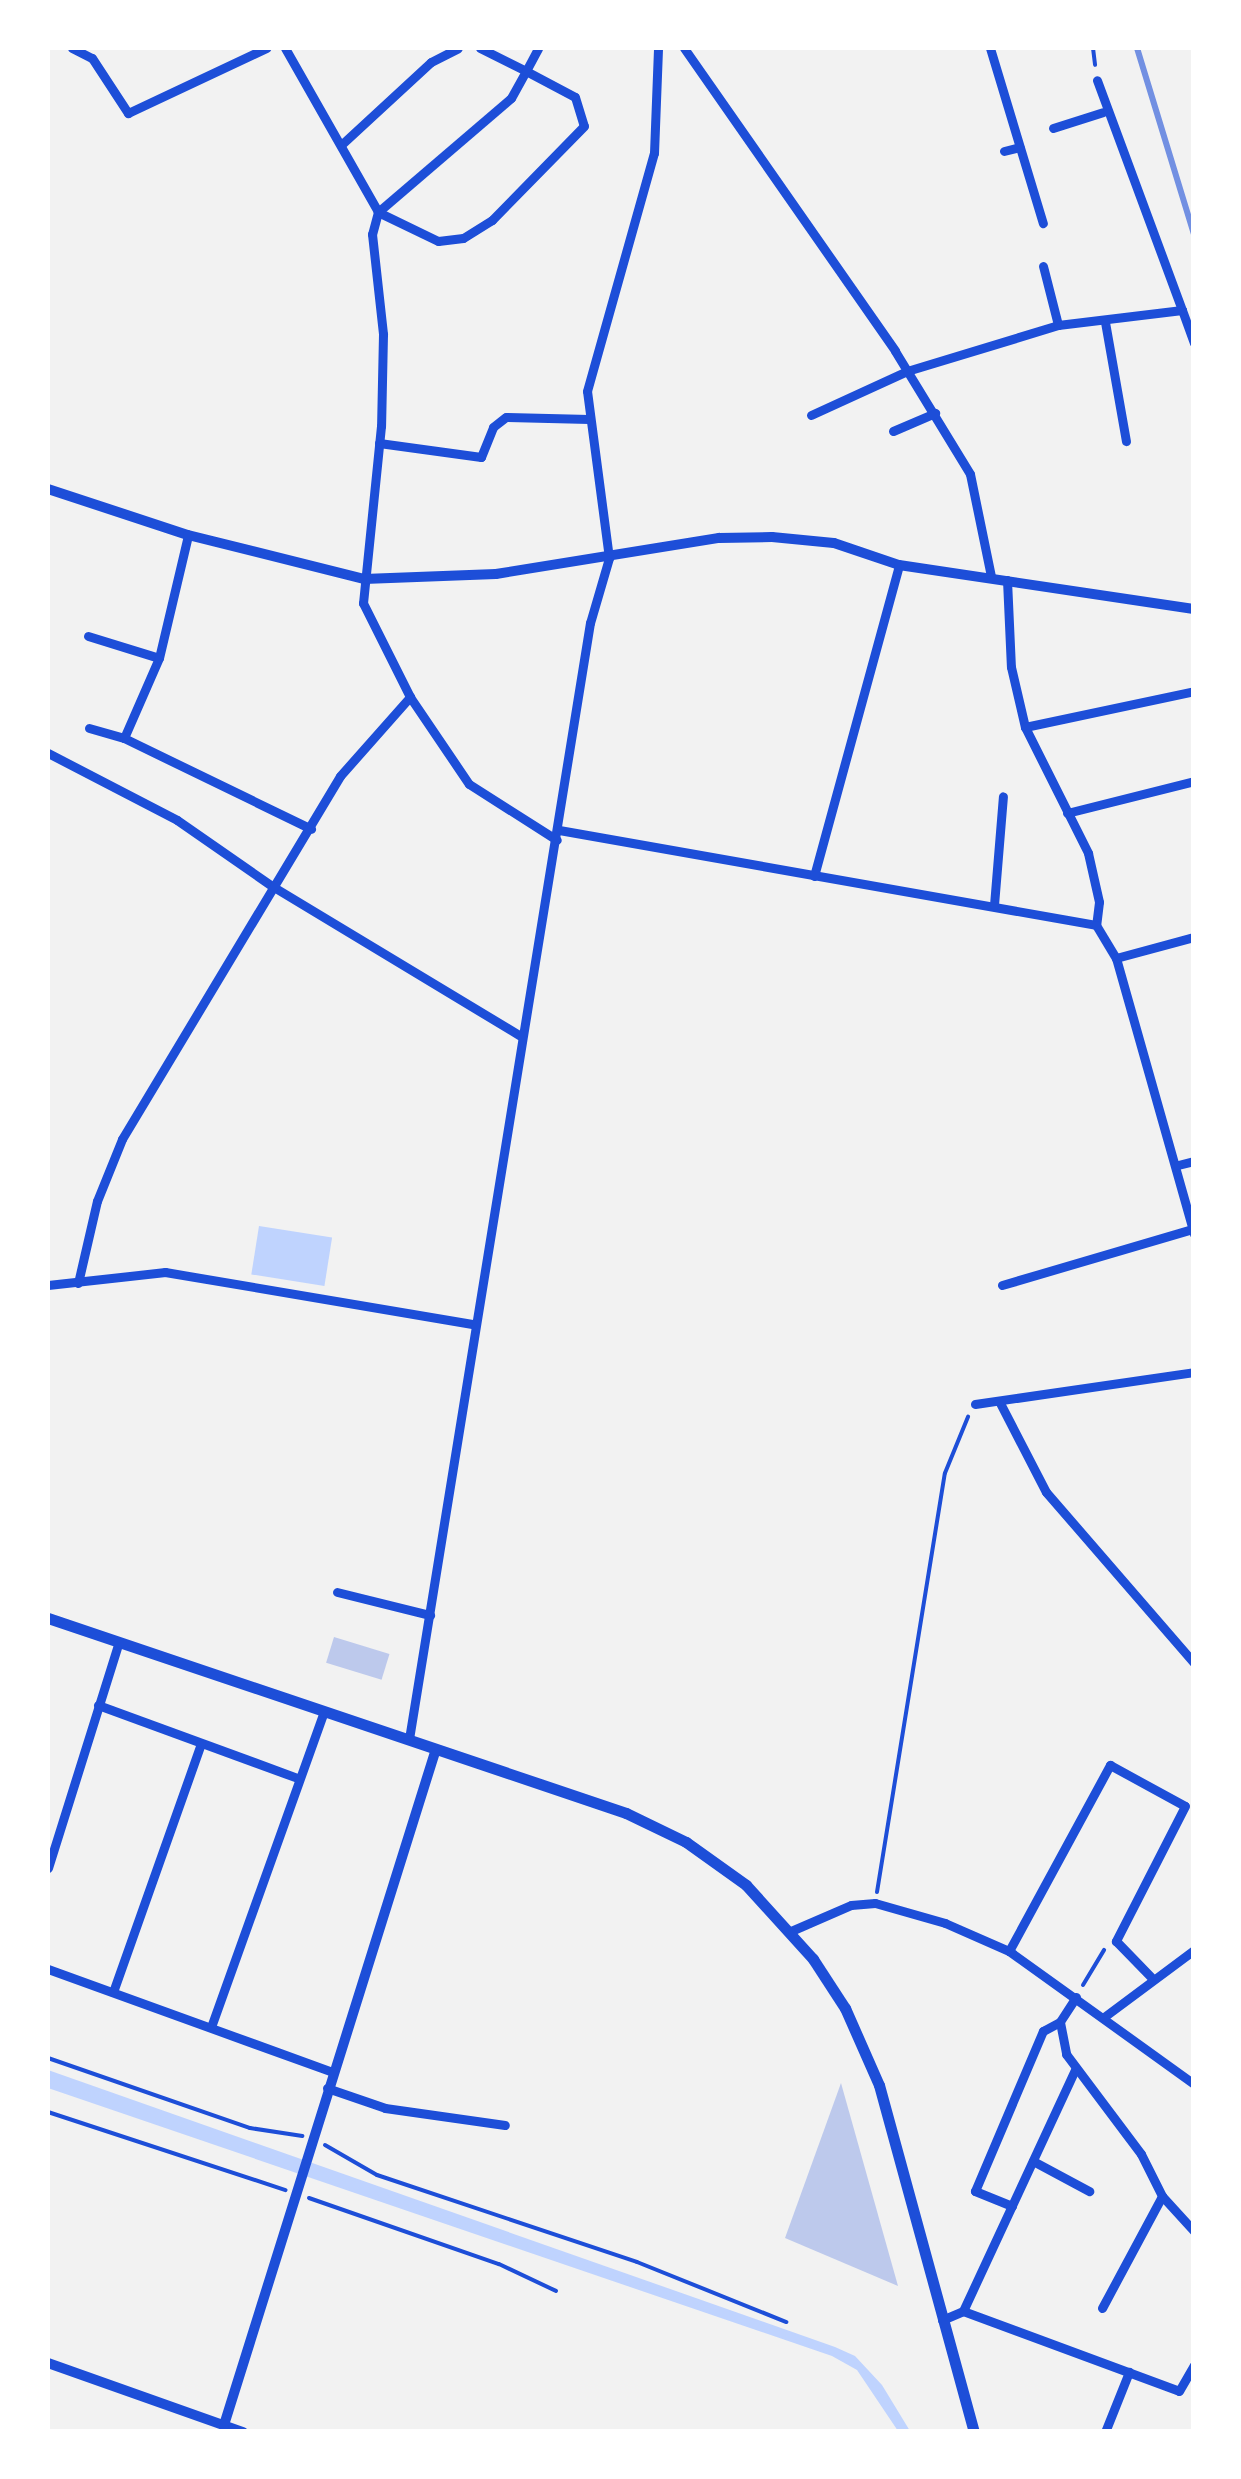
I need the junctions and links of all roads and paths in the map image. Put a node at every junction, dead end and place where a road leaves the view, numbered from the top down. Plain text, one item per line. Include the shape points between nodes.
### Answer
1 (78, 48) edge
2 (266, 48) edge
3 (285, 48) edge
4 (458, 48) edge
5 (480, 48) edge
6 (538, 48) edge
7 (658, 48) edge
8 (684, 48) edge
9 (990, 48) edge
10 (1093, 48) edge
11 (526, 71) junction
12 (1097, 80) joint
13 (1103, 112) junction
14 (1053, 128) dead end
15 (341, 145) junction
16 (1020, 147) junction
17 (1004, 151) dead end
18 (1039, 208) junction
19 (378, 212) junction
20 (1024, 212) dead end
21 (1043, 223) dead end
22 (1043, 266) dead end
23 (1182, 310) junction
24 (1106, 322) junction
25 (1058, 325) junction
26 (1194, 343) edge
27 (907, 371) junction
28 (934, 413) junction
29 (810, 414) dead end
30 (589, 419) junction
31 (893, 431) dead end
32 (1126, 441) dead end
33 (379, 443) junction
34 (48, 490) edge
35 (188, 535) junction
36 (609, 558) junction
37 (899, 565) junction
38 (991, 576) junction
39 (364, 578) junction
40 (1007, 580) junction
41 (1194, 608) edge
42 (88, 636) dead end
43 (158, 658) junction
44 (1194, 691) edge
45 (410, 697) junction
46 (1025, 726) junction
47 (89, 728) dead end
48 (124, 738) junction
49 (48, 754) edge
50 (1194, 781) edge
51 (1003, 796) dead end
52 (1067, 813) junction
53 (310, 829) junction
54 (558, 835) junction
55 (814, 876) junction
56 (272, 886) junction
57 (994, 905) junction
58 (1096, 925) junction
59 (1194, 937) edge
60 (1116, 958) junction
61 (521, 1036) junction
62 (1194, 1161) edge
63 (1178, 1165) junction
64 (1193, 1232) edge
65 (78, 1282) junction
66 (48, 1284) edge
67 (1002, 1284) dead end
68 (474, 1324) junction
69 (1194, 1372) edge
70 (999, 1401) junction
71 (975, 1404) joint
72 (337, 1592) dead end
73 (430, 1615) junction
74 (48, 1618) edge
75 (118, 1644) junction
76 (1194, 1663) edge
77 (98, 1705) junction
78 (324, 1712) junction
79 (410, 1739) junction
80 (200, 1744) junction
81 (436, 1749) junction
82 (297, 1778) junction
83 (48, 1868) edge
84 (875, 1903) junction
85 (792, 1931) junction
86 (1116, 1941) junction
87 (1194, 1950) edge
88 (1009, 1951) junction
89 (48, 1969) edge
90 (1151, 1977) junction
91 (113, 1992) junction
92 (1076, 1998) junction
93 (1104, 2017) junction
94 (1060, 2022) junction
95 (210, 2028) junction
96 (48, 2058) edge
97 (1076, 2068) junction
98 (333, 2072) junction
99 (1194, 2084) edge
100 (328, 2088) junction
101 (505, 2124) dead end
102 (312, 2138) junction
103 (1033, 2161) junction
104 (1089, 2191) dead end
105 (1162, 2196) junction
106 (1012, 2206) junction
107 (1194, 2231) edge
108 (1102, 2308) dead end
109 (964, 2311) junction
110 (942, 2320) junction
111 (786, 2322) dead end
112 (48, 2363) edge
113 (1194, 2365) edge
114 (1129, 2372) junction
115 (223, 2428) edge
116 (243, 2432) edge
117 (974, 2432) edge
118 (1105, 2432) edge

1 - 2 street via 112,83 128,112
3 - 15 street
4 - 15 street via 431,62
5 - 11 street
6 - 11 street
7 - 30 street via 654,153 586,391
8 - 27 street
9 - 16 street
10 - 12 path
11 - 19 street via 511,98
11 - 19 street via 575,98 584,126 492,220 463,238 438,242
12 - 13 street
13 - 14 street
13 - 23 street
15 - 19 street
16 - 17 street
16 - 18 street
18 - 20 street
18 - 21 street
19 - 33 street via 372,234 384,334
22 - 25 street
23 - 24 street
23 - 26 street
24 - 25 street
24 - 32 street
25 - 27 street
27 - 28 street
27 - 29 street
28 - 31 street
28 - 38 street via 970,474
30 - 33 street via 506,417 493,427 481,457
30 - 36 street
33 - 39 street
34 - 35 street
35 - 39 street
35 - 43 street
36 - 37 street via 719,538 772,537 834,543
36 - 39 street via 496,574
36 - 54 street via 590,623
37 - 38 street
37 - 55 street
38 - 40 street
39 - 45 street via 363,602
40 - 41 street
40 - 46 street via 1010,667
42 - 43 street
43 - 48 street
44 - 46 street
45 - 53 street via 340,776
45 - 54 street via 470,784
46 - 52 street
47 - 48 street
48 - 53 street
49 - 56 street via 177,820
50 - 52 street
51 - 57 street
52 - 58 street via 1088,852 1099,902
53 - 56 street
54 - 55 street
54 - 61 street
55 - 57 street
56 - 61 street
56 - 65 street via 122,1139
57 - 58 street
58 - 60 street
59 - 60 street
60 - 63 street
61 - 68 street
62 - 63 street
63 - 64 street
64 - 67 street
65 - 66 street
65 - 68 street via 164,1272
68 - 73 street
69 - 70 street
70 - 71 street
70 - 76 street via 1046,1492
71 - 84 path via 945,1473
72 - 73 street
73 - 79 street
74 - 75 main road
75 - 77 street
75 - 78 main road
77 - 80 street
77 - 83 street
78 - 79 main road
78 - 82 street
79 - 81 main road
80 - 82 street
80 - 91 street
81 - 85 main road via 626,1813 686,1842 746,1885
81 - 98 street
82 - 95 street
84 - 85 street
84 - 88 street
85 - 110 main road via 845,2008 879,2085
86 - 88 street via 1185,1806 1110,1765
86 - 90 street
86 - 92 path
87 - 90 street
88 - 92 street
89 - 91 street
90 - 93 street
91 - 95 street
92 - 93 street
92 - 94 street
93 - 99 street
94 - 97 street
94 - 106 street via 1043,2031 975,2190
95 - 98 street
96 - 102 path via 250,2128
97 - 103 street
97 - 105 street via 1141,2154
98 - 100 street
100 - 101 street via 385,2108
100 - 102 street
102 - 111 path via 376,2175 638,2262
102 - 115 street
103 - 104 street
103 - 106 street
105 - 107 street
105 - 108 street
106 - 109 street
109 - 110 street
109 - 114 street
110 - 117 main road
112 - 115 street
113 - 114 street via 1179,2391
114 - 118 street
115 - 116 street

